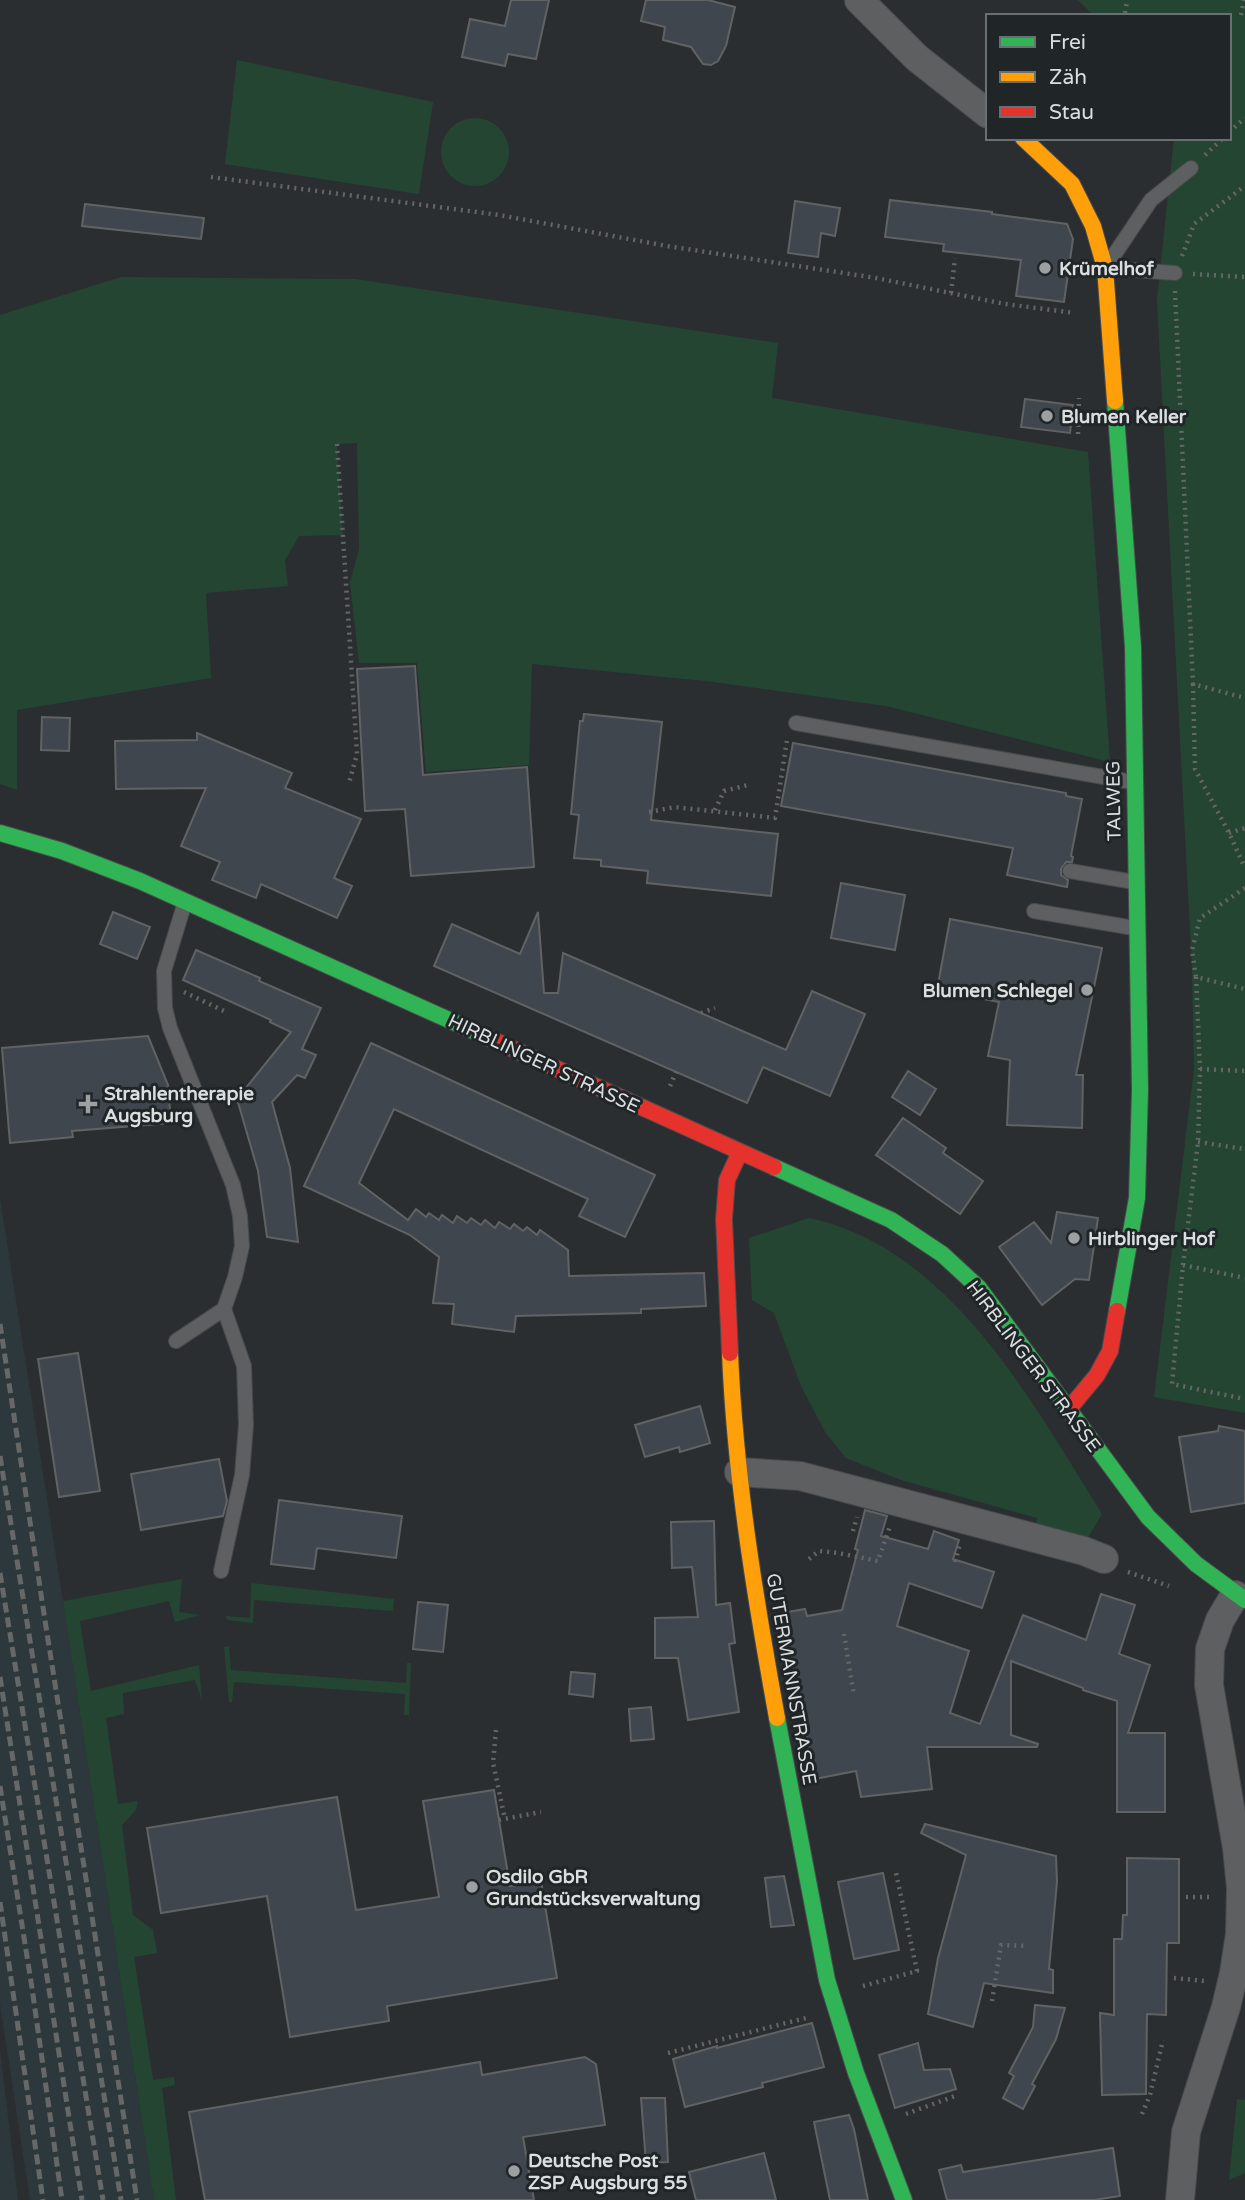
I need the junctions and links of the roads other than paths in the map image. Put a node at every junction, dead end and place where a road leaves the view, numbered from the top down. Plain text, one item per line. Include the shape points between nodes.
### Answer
1 (859, 0) edge
2 (986, 112) edge
3 (1025, 140) edge
4 (1191, 168) dead end
5 (1105, 268) junction
6 (1175, 273) road end
7 (796, 723) dead end
8 (1133, 783) junction
9 (0, 833) edge
10 (1070, 871) dead end
11 (1135, 882) junction
12 (186, 901) junction
13 (1034, 911) dead end
14 (1135, 929) junction
15 (740, 1152) junction
16 (224, 1310) junction
17 (176, 1341) dead end
18 (1068, 1410) junction
19 (739, 1472) junction
20 (1104, 1559) road end
21 (221, 1571) dead end
22 (1240, 1598) edge
23 (904, 2200) edge
24 (1180, 2200) edge

1 - 2 street via 917,58
3 - 5 street, TALWEG via 1072,184 1093,226
4 - 5 lane via 1152,200
5 - 6 lane
5 - 8 street, TALWEG via 1133,646
7 - 8 lane
8 - 11 street, TALWEG
9 - 12 street, HIRBLINGER STRASSE via 106,866
10 - 11 lane
11 - 14 street, TALWEG
12 - 15 street, HIRBLINGER STRASSE
12 - 16 lane via 164,971 165,1008 233,1185 240,1216 242,1246
13 - 14 lane
14 - 18 street, TALWEG via 1140,1090 1137,1198 1110,1351
15 - 18 street, HIRBLINGER STRASSE via 891,1220 942,1254 979,1288
15 - 19 street, GUTERMANNSTRASSE via 727,1180 724,1219
16 - 17 lane
16 - 21 lane via 244,1366 246,1425 242,1475
18 - 22 street, HIRBLINGER STRASSE via 1148,1517 1195,1564
19 - 20 street via 800,1476
19 - 23 street, GUTERMANNSTRASSE via 751,1573 784,1761 834,2002
22 - 24 street, HIRBLINGER STRASSE via 1220,1620 1210,1649 1209,1685 1237,1848 1240,1934 1226,2007 1186,2132

